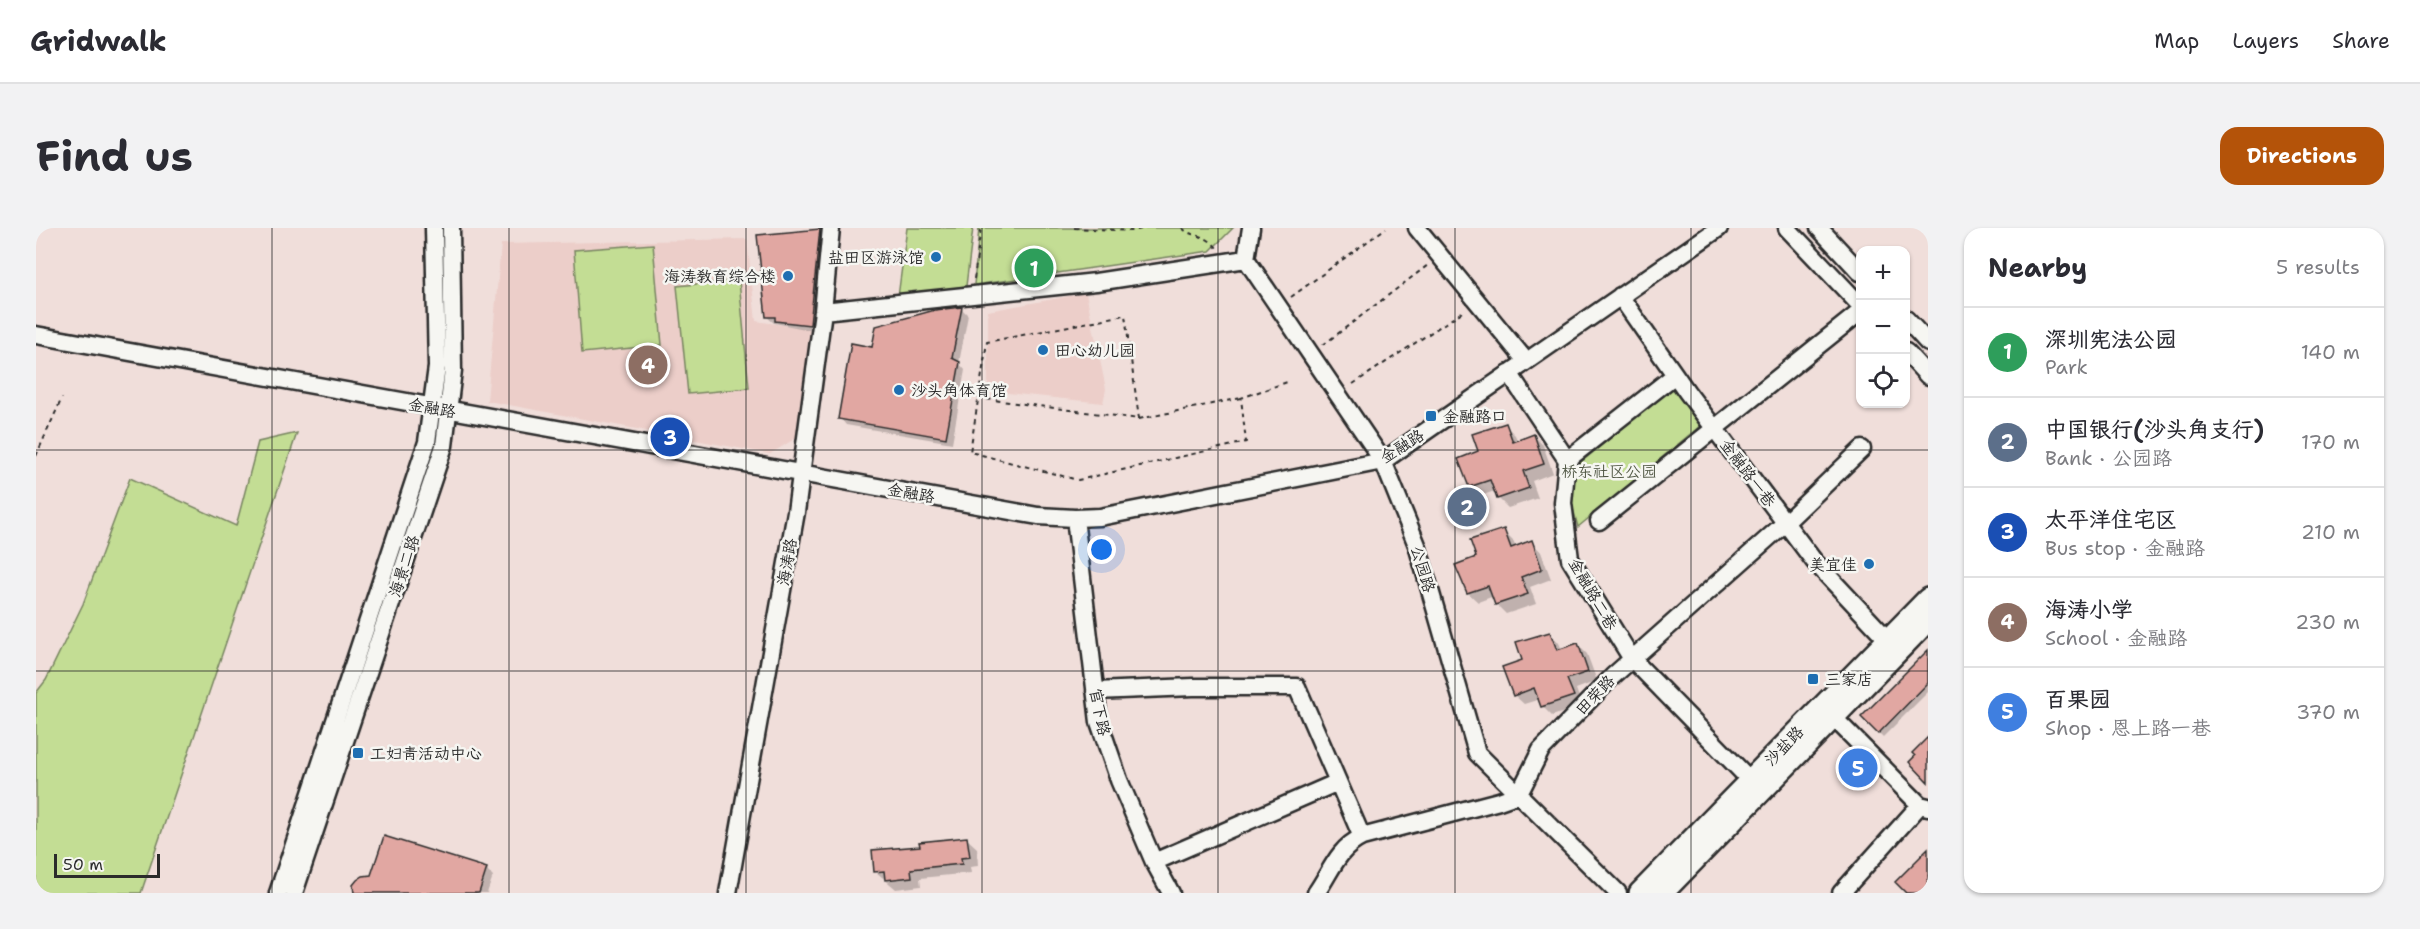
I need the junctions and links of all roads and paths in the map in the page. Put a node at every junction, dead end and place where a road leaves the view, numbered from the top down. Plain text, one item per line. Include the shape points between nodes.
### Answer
1 (434, 228) edge
2 (451, 228) edge
3 (831, 228) edge
4 (981, 228) edge
5 (1074, 228) edge
6 (1145, 228) edge
7 (1182, 228) edge
8 (1251, 228) edge
9 (1386, 228) edge
10 (1417, 228) edge
11 (1719, 228) edge
12 (1787, 228) edge
13 (1819, 228) edge
14 (1440, 256) junction
15 (1246, 259) junction
16 (1228, 262) junction
17 (1856, 268) edge
18 (972, 295) junction
19 (1620, 296) junction
20 (1286, 301) dead end
21 (1856, 301) edge
22 (1478, 302) junction
23 (823, 311) junction
24 (1856, 315) edge
25 (1910, 324) edge
26 (36, 335) edge
27 (1928, 343) edge
28 (1321, 347) dead end
29 (1907, 354) edge
30 (1526, 361) junction
31 (1509, 373) junction
32 (1675, 375) junction
33 (1928, 376) edge
34 (1290, 381) dead end
35 (1353, 384) dead end
36 (62, 398) dead end
37 (978, 398) junction
38 (1241, 398) junction
39 (440, 409) junction
40 (1139, 419) junction
41 (1715, 429) junction
42 (1862, 449) dead end
43 (36, 456) edge
44 (1568, 460) junction
45 (1383, 461) junction
46 (801, 474) junction
47 (1075, 518) junction
48 (1599, 521) dead end
49 (1785, 523) junction
50 (1928, 599) edge
51 (1928, 620) edge
52 (1888, 640) junction
53 (1632, 658) junction
54 (1095, 691) junction
55 (1833, 717) junction
56 (1750, 780) junction
57 (1338, 782) junction
58 (1519, 794) junction
59 (1924, 806) edge
60 (1362, 837) junction
61 (1154, 862) junction
62 (278, 893) edge
63 (294, 893) edge
64 (728, 893) edge
65 (1171, 893) edge
66 (1316, 893) edge
67 (1618, 893) edge
68 (1640, 893) edge
69 (1662, 893) edge
70 (1841, 893) edge

1 - 39 street, 海景二路
2 - 39 street, 海景二路 via 453,370
3 - 23 street, 海涛路
4 - 18 path
5 - 6 path
7 - 16 path via 1208,238
8 - 15 street
9 - 20 path
10 - 14 street
11 - 19 street, 金融路
12 - 21 street
13 - 17 street
14 - 22 street
14 - 28 path
15 - 16 street
15 - 45 street, 公园路
16 - 18 street
18 - 23 street
19 - 30 street, 金融路
19 - 32 street, 金融路一巷
22 - 30 street
22 - 35 path
23 - 46 street, 海涛路
24 - 41 street
25 - 27 street
26 - 39 street, 金融路
29 - 33 street
30 - 31 street, 金融路
31 - 44 street
31 - 45 street, 金融路
32 - 41 street, 金融路一巷
32 - 44 street
34 - 38 path
36 - 43 path
37 - 38 path via 970,452 1078,480 1246,442
37 - 40 path
37 - 40 path via 987,342 1125,315
38 - 40 path
39 - 46 street, 金融路
39 - 62 street, 海景二路
39 - 63 street, 海景二路 via 444,446
41 - 48 street
41 - 49 street, 金融路一巷
42 - 49 street, 田荣路
44 - 53 street, 金融路二巷 via 1563,503 1570,559
45 - 47 street, 金融路 via 1100,517
45 - 58 street, 公园路 via 1417,545 1477,753
46 - 47 street, 金融路 via 1038,516
46 - 64 street, 海涛路
47 - 54 street, 官下路
49 - 52 street, 金融路一巷 via 1814,561
49 - 53 street, 田荣路
50 - 52 main road, 沙盐路
51 - 55 main road, 沙盐路
52 - 56 main road, 沙盐路
53 - 56 street, 金融路二巷
53 - 58 street, 田荣路 via 1541,750
54 - 57 street via 1297,687
54 - 61 street, 官下路 via 1108,752
55 - 59 street
55 - 69 main road, 沙盐路
56 - 68 main road, 沙盐路
57 - 60 street
57 - 61 street
58 - 60 street
58 - 67 street, 公园路
59 - 70 street
60 - 66 street via 1339,853
61 - 65 street, 官下路

